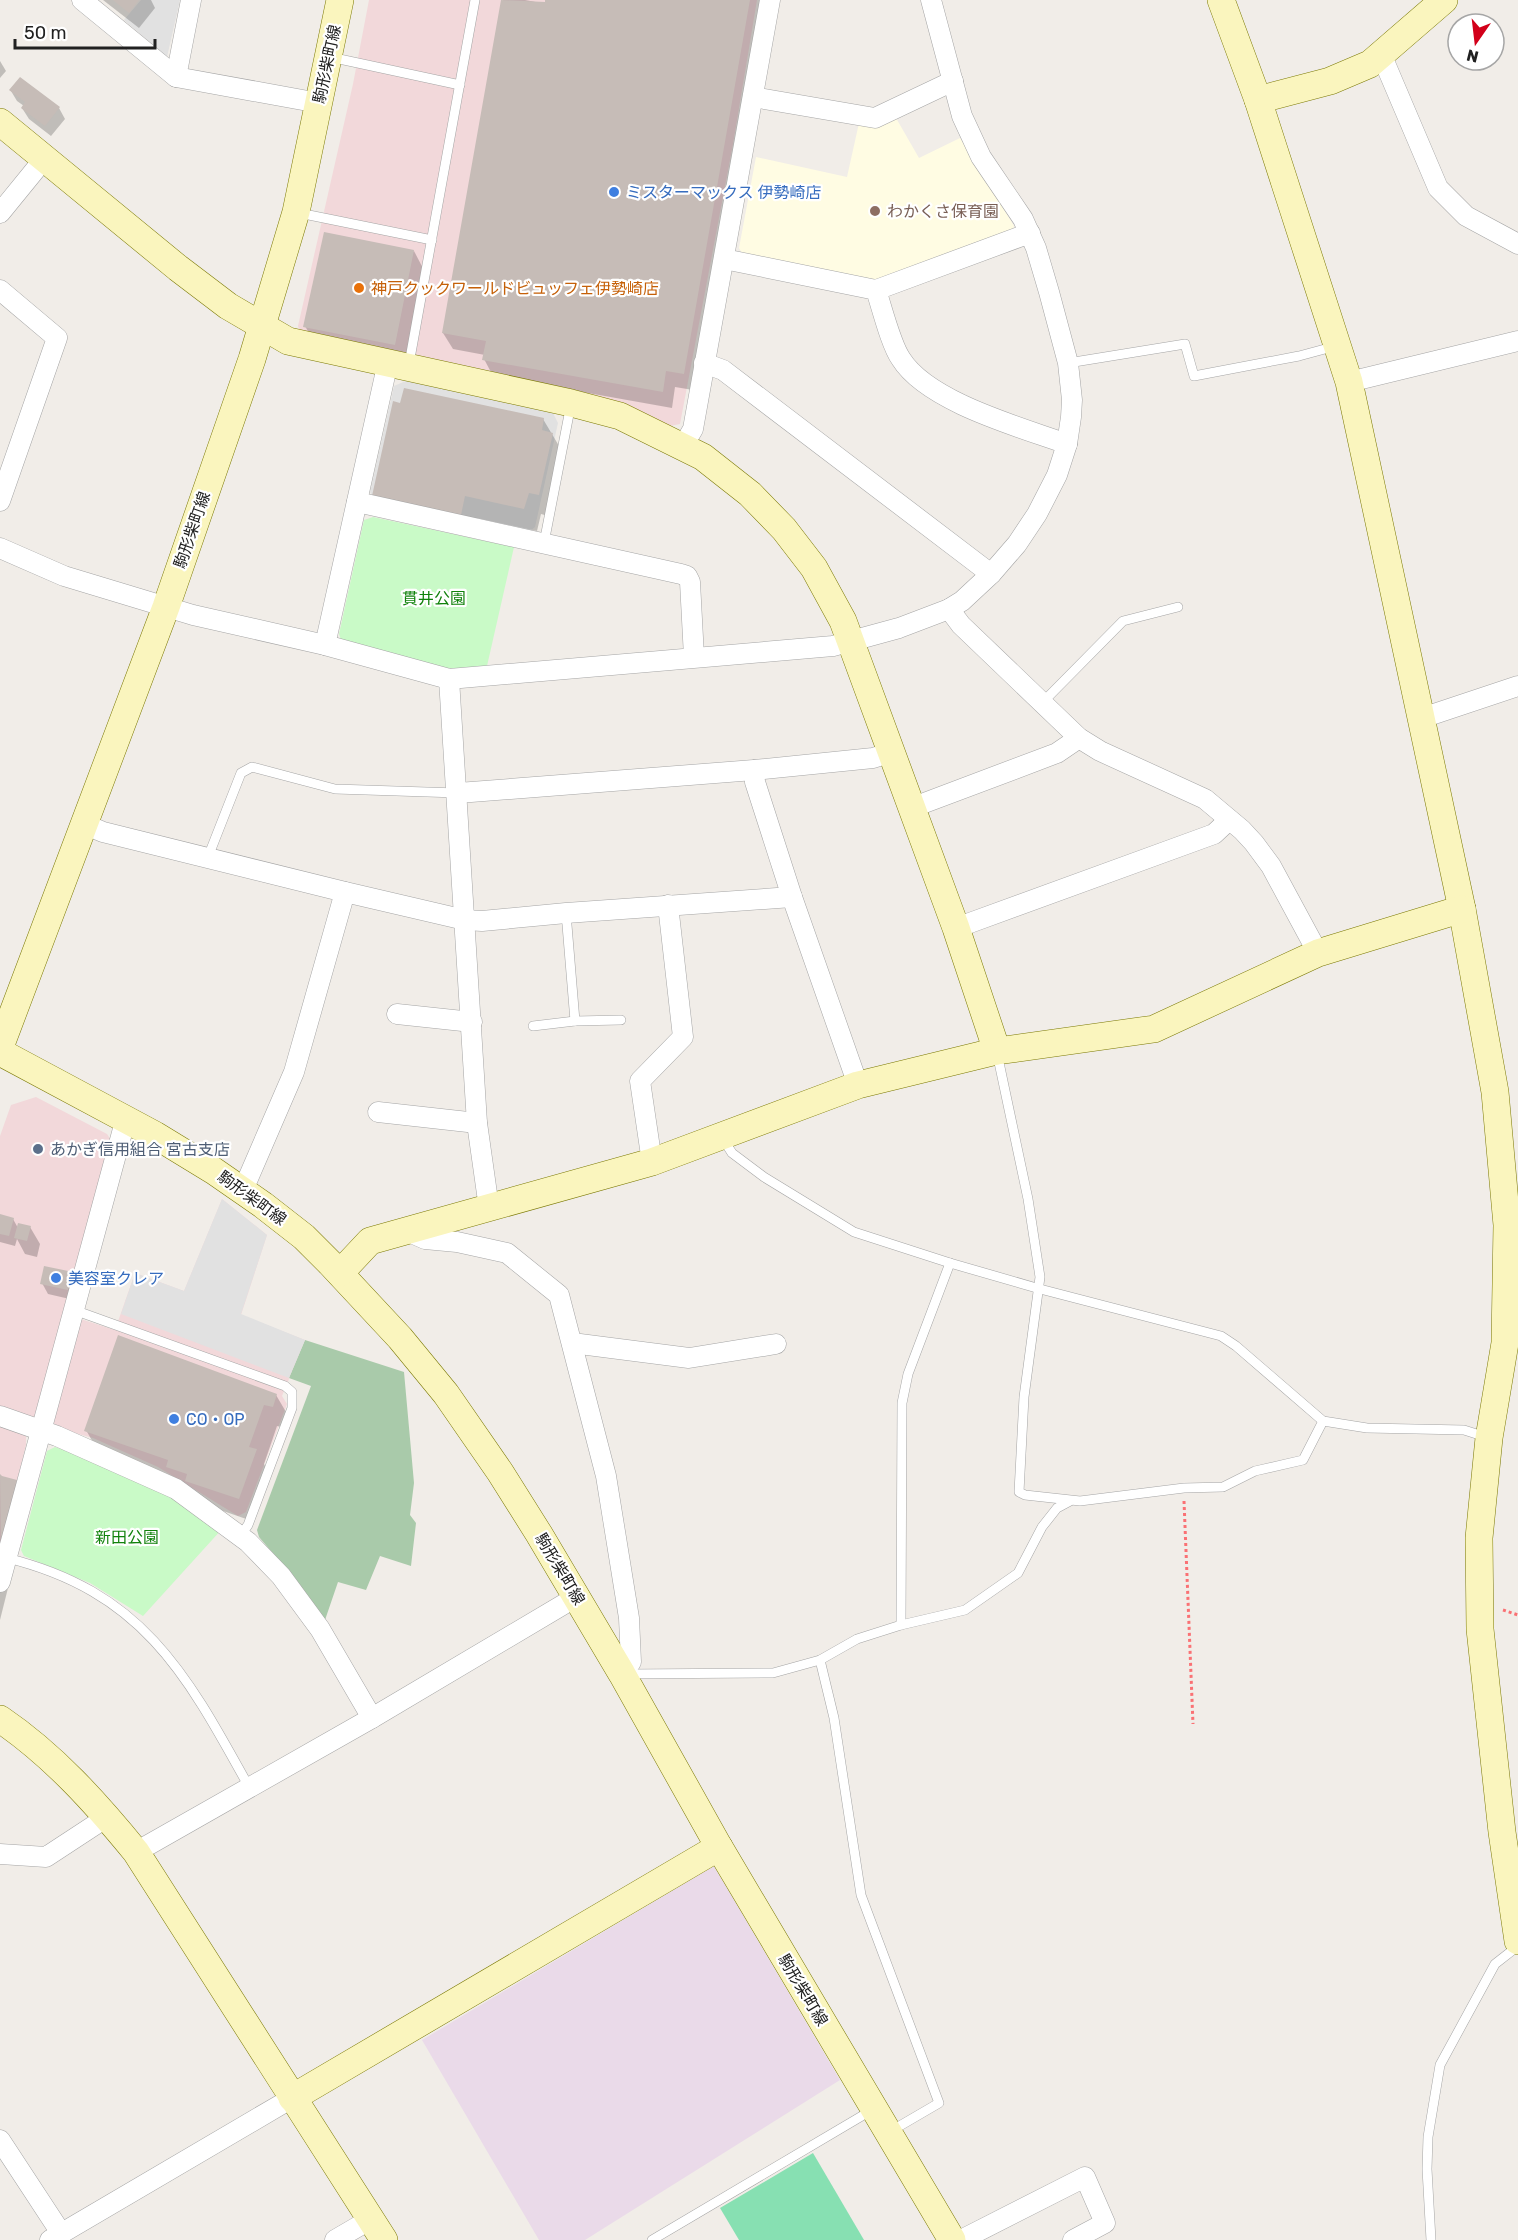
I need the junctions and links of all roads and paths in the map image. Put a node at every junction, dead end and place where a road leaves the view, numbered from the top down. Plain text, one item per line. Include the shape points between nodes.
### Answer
1 (82, 0) edge
2 (191, 0) edge
3 (340, 0) edge
4 (475, 0) edge
5 (770, 0) edge
6 (932, 0) edge
7 (1221, 0) edge
8 (1444, 0) edge
9 (1381, 54) junction
10 (329, 57) junction
11 (176, 77) junction
12 (953, 81) junction
13 (460, 85) junction
14 (753, 97) junction
15 (1258, 100) junction
16 (319, 103) junction
17 (0, 122) edge
18 (44, 159) junction
19 (296, 212) junction
20 (0, 213) edge
21 (1518, 224) edge
22 (1497, 231) junction
23 (1030, 233) junction
24 (432, 240) junction
25 (1518, 244) edge
26 (724, 259) junction
27 (0, 290) edge
28 (876, 290) junction
29 (262, 326) junction
30 (1518, 341) edge
31 (1338, 345) junction
32 (704, 363) junction
33 (1068, 363) junction
34 (398, 365) junction
35 (1349, 382) junction
36 (571, 403) junction
37 (1067, 444) junction
38 (683, 446) junction
39 (0, 501) edge
40 (357, 502) junction
41 (544, 543) junction
42 (0, 548) edge
43 (991, 574) junction
44 (165, 607) junction
45 (1178, 607) dead end
46 (949, 609) junction
47 (852, 641) junction
48 (325, 645) junction
49 (694, 657) junction
50 (449, 679) junction
51 (1518, 686) edge
52 (1043, 702) junction
53 (1422, 718) junction
54 (1079, 738) junction
55 (892, 752) junction
56 (754, 770) junction
57 (458, 793) junction
58 (912, 808) junction
59 (1229, 820) junction
60 (84, 824) junction
61 (207, 857) junction
62 (345, 892) junction
63 (792, 897) junction
64 (668, 905) junction
65 (1461, 909) junction
66 (566, 913) junction
67 (465, 920) junction
68 (956, 928) junction
69 (1318, 953) junction
70 (397, 1014) dead end
71 (621, 1020) dead end
72 (472, 1022) junction
73 (575, 1022) junction
74 (533, 1026) dead end
75 (0, 1047) edge
76 (996, 1051) junction
77 (0, 1052) edge
78 (858, 1085) junction
79 (378, 1112) dead end
80 (126, 1118) junction
81 (477, 1123) junction
82 (722, 1137) junction
83 (652, 1162) junction
84 (243, 1190) junction
85 (489, 1208) junction
86 (1512, 1225) edge
87 (406, 1231) junction
88 (950, 1263) junction
89 (340, 1273) junction
90 (1040, 1289) junction
91 (74, 1310) junction
92 (572, 1343) junction
93 (776, 1344) dead end
94 (0, 1416) edge
95 (1323, 1421) junction
96 (41, 1431) junction
97 (1489, 1438) junction
98 (1184, 1488) junction
99 (1070, 1501) junction
100 (240, 1536) junction
101 (7, 1558) junction
102 (0, 1582) edge
103 (576, 1597) junction
104 (902, 1625) junction
105 (820, 1660) junction
106 (622, 1674) junction
107 (372, 1718) junction
108 (0, 1719) edge
109 (1193, 1724) dead end
110 (249, 1787) junction
111 (107, 1817) junction
112 (719, 1847) junction
113 (135, 1852) junction
114 (0, 1854) edge
115 (1518, 1944) edge
116 (292, 2098) junction
117 (874, 2108) junction
118 (888, 2133) junction
119 (0, 2140) edge
120 (378, 2229) edge
121 (56, 2237) edge
122 (335, 2240) edge
123 (652, 2240) edge
124 (952, 2240) edge
125 (961, 2240) edge
126 (1073, 2240) edge
127 (1431, 2240) edge

1 - 11 street
2 - 11 street
3 - 10 street, 駒形柴町線
4 - 13 lane
5 - 14 street
6 - 12 street
7 - 15 street
8 - 9 street
9 - 15 street via 1370,64 1330,81
9 - 22 street via 1438,188 1466,216
10 - 13 lane
10 - 16 street, 駒形柴町線
11 - 16 street
12 - 14 street via 875,118
12 - 23 street via 968,132
13 - 24 lane
14 - 26 street
15 - 31 street
16 - 19 street, 駒形柴町線
17 - 18 street
18 - 20 street
18 - 29 street via 178,268
19 - 24 lane
19 - 29 street, 駒形柴町線
21 - 22 street
22 - 25 street
23 - 28 street
23 - 33 street
24 - 34 lane
26 - 28 street
26 - 32 street
27 - 39 street via 57,338
28 - 37 street via 900,358 916,378 960,404
29 - 34 street via 288,341
29 - 44 street, 駒形柴町線
30 - 35 street
31 - 33 lane via 1194,376 1185,344
31 - 35 street
32 - 38 street via 693,429
32 - 43 street via 723,370
33 - 37 street via 1072,400
34 - 36 street
34 - 40 street
35 - 53 street
36 - 38 street via 620,416
36 - 41 lane
37 - 43 street via 1058,475 1038,514
38 - 47 street via 727,475 784,529 828,591
40 - 41 street
40 - 48 street
41 - 49 street via 687,576
42 - 44 street via 64,576
43 - 46 street
44 - 48 street
44 - 60 street, 駒形柴町線
45 - 52 lane via 1123,621
46 - 47 street
46 - 52 street
47 - 49 street via 833,646
47 - 55 street
48 - 50 street
49 - 50 street
50 - 57 street
51 - 53 street
52 - 54 street
53 - 65 street
54 - 58 street via 1057,753
54 - 59 street via 1205,799
55 - 56 street via 873,758
55 - 58 street
56 - 57 street
56 - 63 street
57 - 61 lane via 336,789 252,767 242,773
57 - 67 street
58 - 68 street
59 - 68 street via 1215,834
59 - 69 street via 1271,866
60 - 61 street
60 - 75 street, 駒形柴町線
61 - 62 street
62 - 67 street
62 - 84 street via 294,1072
63 - 64 street
63 - 78 street
64 - 66 street
64 - 83 street via 683,1037 640,1081
65 - 69 street
65 - 86 street via 1495,1092
66 - 67 street
66 - 73 lane
67 - 72 street
68 - 76 street
69 - 76 street via 1155,1029
70 - 72 street
71 - 73 lane
72 - 81 street
73 - 74 lane
76 - 78 street
76 - 90 lane via 1028,1200
77 - 80 street, 駒形柴町線
78 - 82 street
79 - 81 street
80 - 84 street, 駒形柴町線
80 - 91 street
81 - 85 street
82 - 83 street
82 - 88 lane via 732,1153 764,1177 854,1232
83 - 85 street
84 - 89 street, 駒形柴町線 via 304,1237
85 - 87 street
86 - 97 street via 1504,1343
87 - 89 street via 370,1241
87 - 92 street via 425,1239 507,1253 559,1295
88 - 90 lane
88 - 104 lane via 908,1374 902,1403
89 - 103 street, 駒形柴町線 via 446,1394
90 - 95 lane via 1221,1336
90 - 99 lane via 1030,1339 1019,1492
91 - 96 street
91 - 100 lane via 285,1386 292,1392 292,1408 248,1525
92 - 93 street via 689,1358
92 - 106 street via 606,1476 629,1618 631,1662
94 - 96 street
95 - 97 lane via 1367,1428 1464,1430
95 - 98 lane via 1303,1460 1255,1471 1223,1487
96 - 100 street via 176,1489
96 - 101 street
97 - 115 street via 1479,1538 1480,1629
98 - 99 lane
98 - 109 path
99 - 104 lane via 1057,1508 1042,1527 1018,1573 966,1610
100 - 107 street via 281,1576 320,1629
101 - 102 street
101 - 110 lane via 93,1590 138,1624 182,1673
103 - 106 street, 駒形柴町線
103 - 107 street
104 - 105 lane via 857,1639
105 - 106 lane via 773,1673
105 - 118 lane via 834,1718 861,1895 939,2103
106 - 112 street, 駒形柴町線
107 - 110 street
108 - 111 street via 47,1756
110 - 113 street
111 - 113 street
111 - 114 street via 46,1857
112 - 116 street
112 - 117 street, 駒形柴町線
113 - 116 street
115 - 127 lane via 1495,1964 1440,2066 1428,2148
116 - 120 street
116 - 121 street
117 - 118 street, 駒形柴町線
117 - 123 lane
118 - 124 street, 駒形柴町線
119 - 121 street
120 - 122 street
125 - 126 street via 1085,2177 1105,2223

